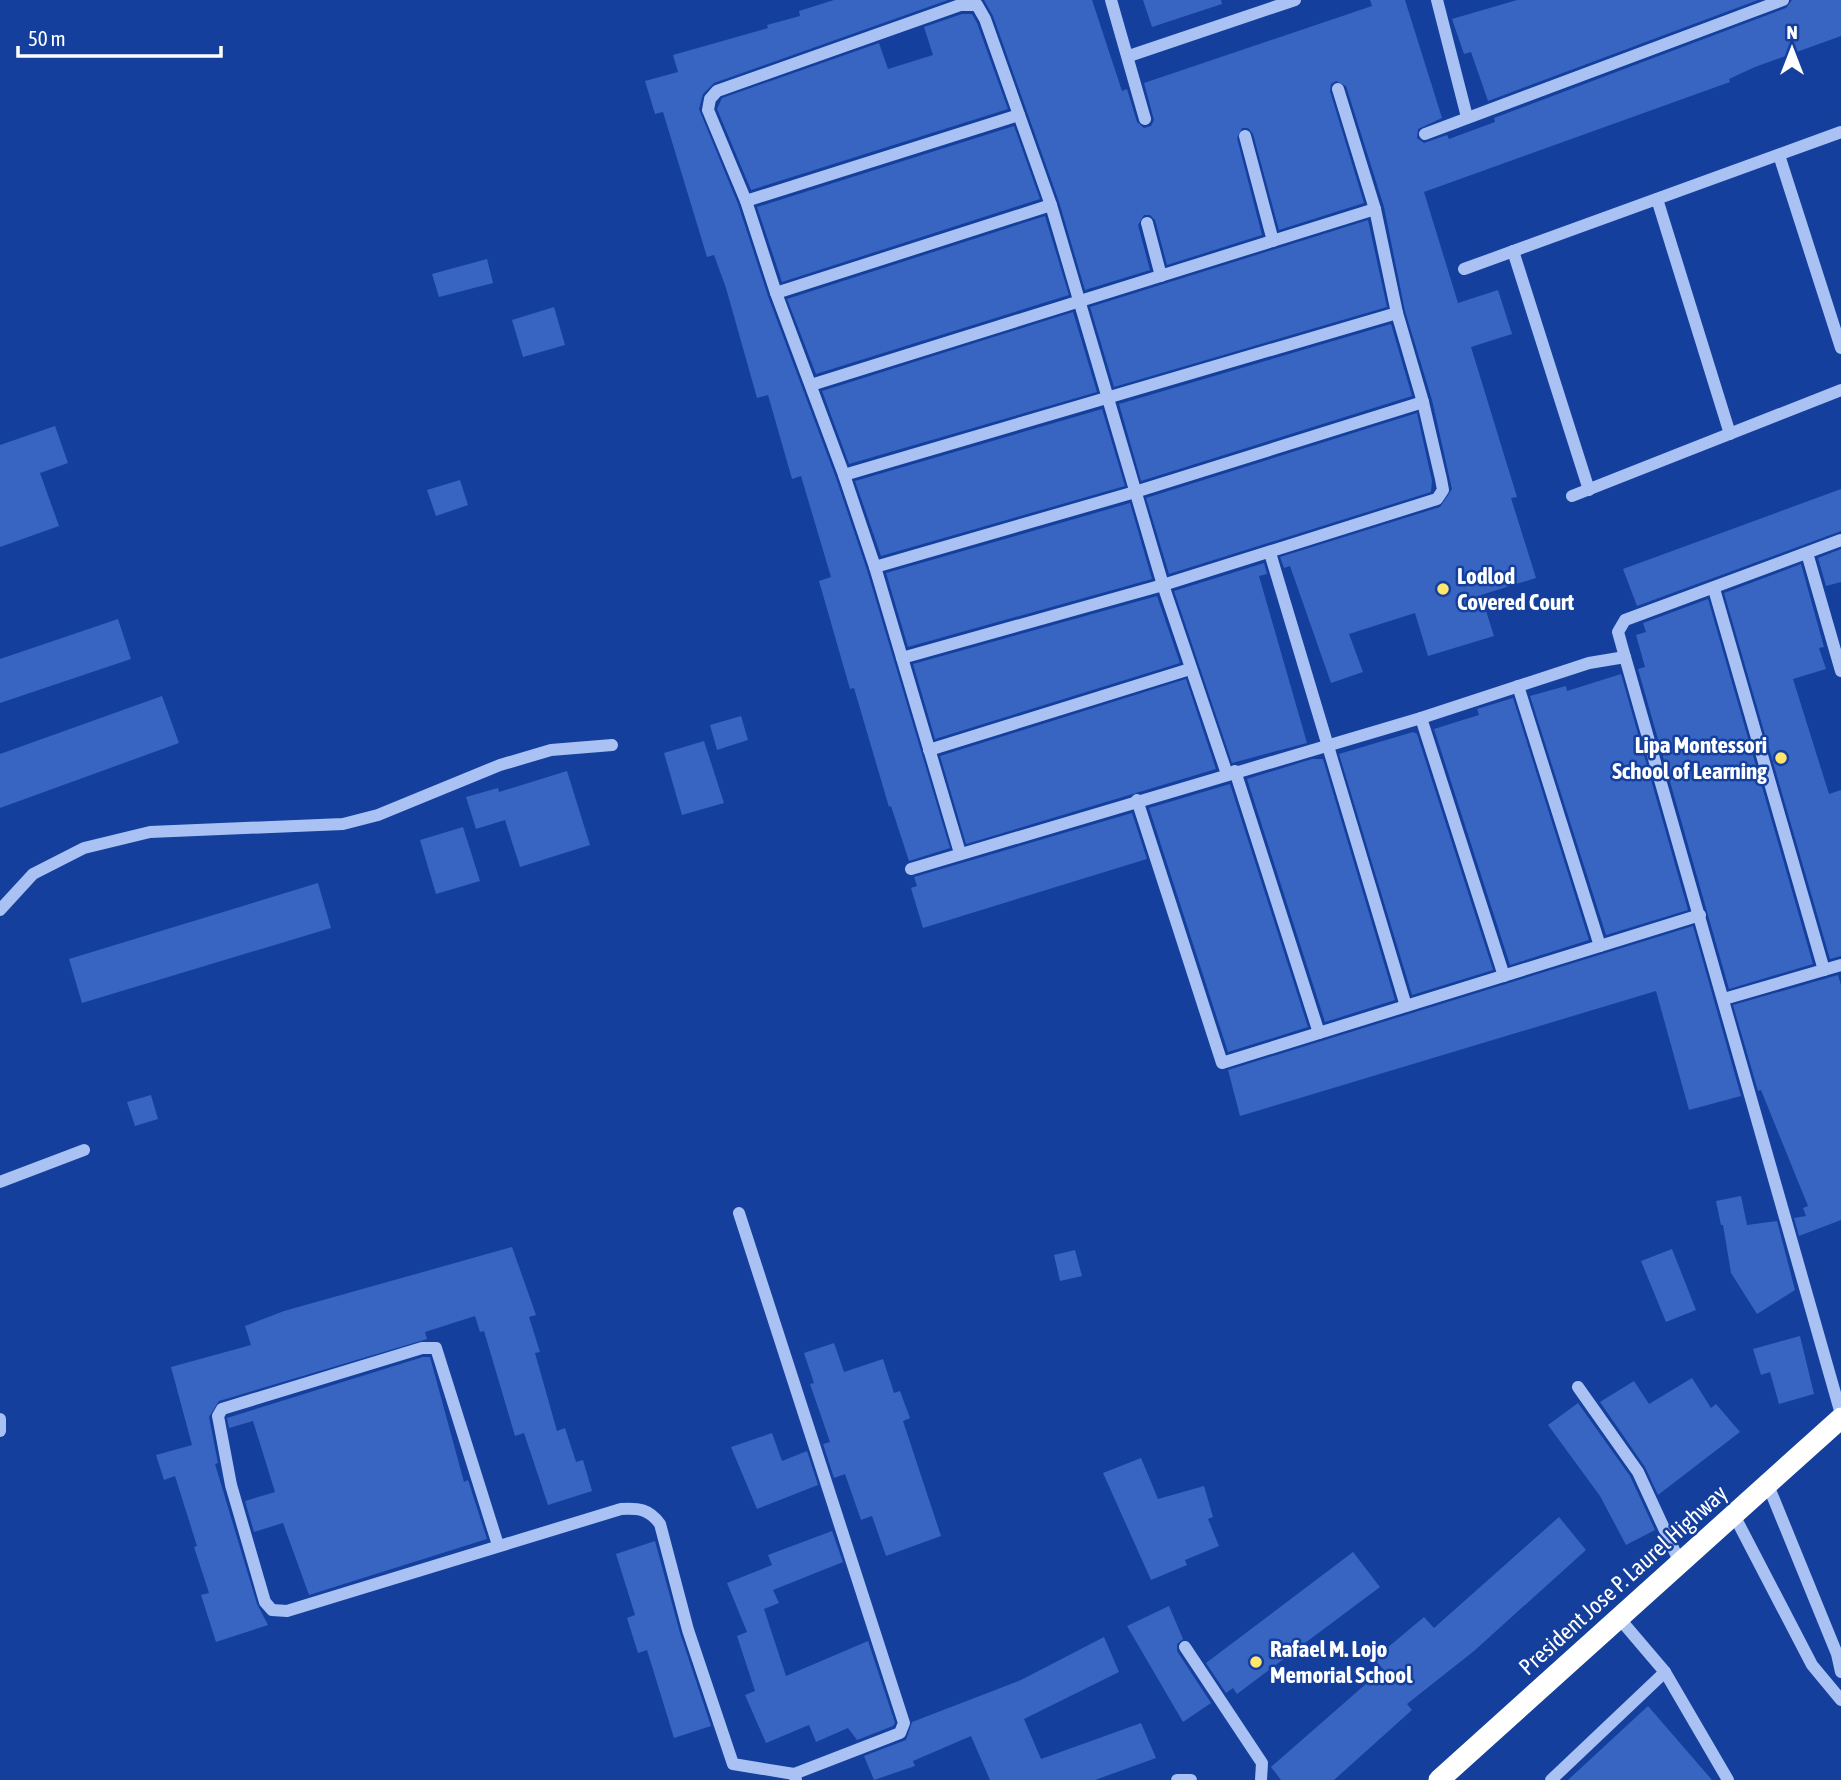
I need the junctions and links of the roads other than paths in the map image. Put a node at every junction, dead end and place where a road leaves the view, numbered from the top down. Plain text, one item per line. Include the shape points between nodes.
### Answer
1 (1111, 0) edge
2 (1295, 0) edge
3 (1437, 0) edge
4 (1783, 0) edge
5 (1129, 56) junction
6 (1338, 89) dead end
7 (1019, 115) junction
8 (1466, 117) junction
9 (1145, 119) dead end
10 (1841, 132) edge
11 (1425, 134) dead end
12 (1245, 136) dead end
13 (1779, 155) junction
14 (1657, 199) junction
15 (746, 201) junction
16 (1051, 205) junction
17 (1375, 209) junction
18 (1147, 223) dead end
19 (1273, 241) junction
20 (1513, 251) junction
21 (1464, 269) dead end
22 (1161, 276) junction
23 (776, 293) junction
24 (1080, 302) junction
25 (1397, 313) junction
26 (1841, 348) edge
27 (811, 385) junction
28 (1841, 390) edge
29 (1108, 398) junction
30 (1423, 402) junction
31 (1730, 434) junction
32 (844, 475) junction
33 (1589, 490) junction
34 (1135, 492) junction
35 (1572, 496) dead end
36 (1841, 540) edge
37 (1270, 553) junction
38 (1807, 553) junction
39 (875, 567) junction
40 (1163, 585) junction
41 (1713, 589) junction
42 (1836, 638) edge
43 (1625, 657) junction
44 (902, 659) junction
45 (1190, 669) junction
46 (1841, 671) edge
47 (1518, 686) junction
48 (1421, 718) junction
49 (1328, 744) junction
50 (612, 745) dead end
51 (929, 750) junction
52 (1231, 773) junction
53 (1137, 800) junction
54 (960, 853) junction
55 (911, 869) dead end
56 (0, 910) edge
57 (1700, 915) junction
58 (1600, 946) junction
59 (1841, 965) edge
60 (1824, 970) junction
61 (1504, 976) junction
62 (1724, 999) junction
63 (1406, 1006) junction
64 (1319, 1033) junction
65 (84, 1150) dead end
66 (0, 1182) edge
67 (739, 1213) dead end
68 (1578, 1387) dead end
69 (1841, 1416) edge
70 (0, 1419) edge
71 (0, 1430) edge
72 (1768, 1485) junction
73 (1734, 1515) junction
74 (498, 1545) junction
75 (1680, 1563) junction
76 (1619, 1618) junction
77 (1185, 1647) dead end
78 (1665, 1672) junction
79 (1841, 1672) edge
80 (1841, 1700) edge
81 (795, 1777) edge
82 (1178, 1780) edge
83 (1191, 1780) edge
84 (1261, 1780) edge
85 (1439, 1780) edge
86 (1550, 1780) edge
87 (1728, 1780) edge

1 - 5 street
2 - 5 street
3 - 8 street
4 - 8 street
5 - 9 street
6 - 17 street
7 - 15 street
7 - 15 street via 985,19 977,5 960,5 717,92 708,110
7 - 16 street
8 - 11 street
10 - 13 street
12 - 19 street
13 - 14 street
13 - 26 street
14 - 20 street
14 - 31 street
15 - 23 street
16 - 23 street
16 - 24 street
17 - 19 street
17 - 25 street
18 - 22 street
19 - 22 street
20 - 21 street
20 - 33 street
22 - 24 street
23 - 27 street
24 - 27 street
24 - 29 street
25 - 29 street
25 - 30 street
27 - 32 street
28 - 31 street
29 - 32 street
29 - 34 street
30 - 34 street
30 - 37 street via 1443,490 1437,499
31 - 33 street
32 - 39 street
33 - 35 street
34 - 39 street
34 - 40 street
36 - 38 street
37 - 40 street
37 - 49 street
38 - 41 street
38 - 42 street
39 - 44 street
40 - 44 street
40 - 45 street
41 - 43 street via 1625,620 1618,632
41 - 60 street
42 - 46 street
43 - 47 street via 1588,663
43 - 57 street
44 - 51 street
45 - 51 street
45 - 52 street
47 - 48 street
47 - 58 street
48 - 49 street
48 - 61 street
49 - 52 street
49 - 63 street
50 - 56 street via 551,750 343,824 150,832 84,848 33,874
51 - 54 street
52 - 53 street
52 - 64 street
53 - 54 street
53 - 64 street via 1222,1063
54 - 55 street
57 - 58 street
57 - 62 street
58 - 61 street
59 - 60 street
60 - 62 street
61 - 63 street
62 - 69 street
63 - 64 street
65 - 66 street
67 - 81 street via 904,1723 900,1733
68 - 75 street via 1638,1472
69 - 72 highway, President Jose P. Laurel Highway
70 - 71 street
72 - 73 highway, President Jose P. Laurel Highway
72 - 79 street
73 - 75 highway, President Jose P. Laurel Highway
73 - 80 street via 1812,1665
74 - 74 street via 287,1611 272,1610 265,1602 231,1485 218,1416 222,1409 337,1372 436,1348
74 - 81 street via 621,1509 652,1513 660,1524 688,1630 733,1764
75 - 76 highway, President Jose P. Laurel Highway
76 - 78 street
76 - 85 highway, President Jose P. Laurel Highway
77 - 84 street via 1262,1763
78 - 86 street
78 - 87 street
82 - 83 street

